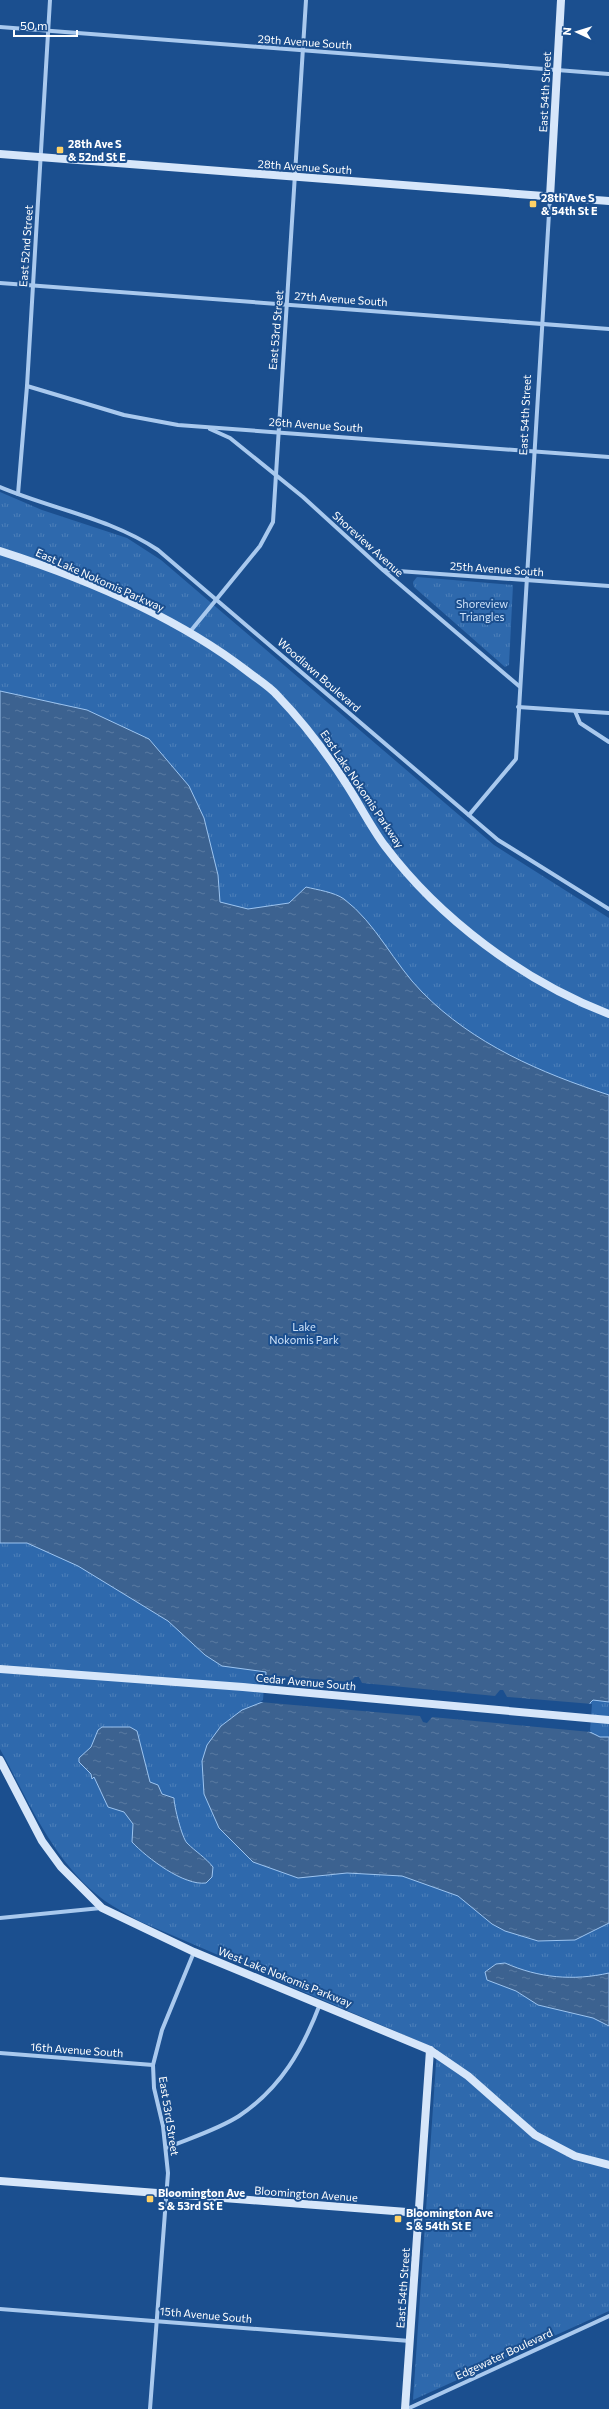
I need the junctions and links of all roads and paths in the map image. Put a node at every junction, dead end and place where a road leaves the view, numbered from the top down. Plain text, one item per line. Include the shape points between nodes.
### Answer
1 (50, 0) edge
2 (306, 0) edge
3 (561, 0) edge
4 (0, 27) edge
5 (48, 31) junction
6 (303, 51) junction
7 (557, 70) junction
8 (609, 74) edge
9 (0, 154) edge
10 (40, 157) junction
11 (295, 178) junction
12 (550, 196) junction
13 (609, 201) edge
14 (0, 282) edge
15 (32, 285) junction
16 (287, 304) junction
17 (542, 324) junction
18 (609, 329) edge
19 (27, 386) junction
20 (199, 426) junction
21 (278, 431) junction
22 (534, 451) junction
23 (609, 457) edge
24 (275, 475) junction
25 (0, 487) edge
26 (18, 494) junction
27 (0, 551) edge
28 (383, 570) junction
29 (525, 580) junction
30 (609, 586) edge
31 (216, 598) junction
32 (189, 633) junction
33 (519, 686) junction
34 (518, 707) junction
35 (575, 711) junction
36 (609, 713) edge
37 (609, 742) edge
38 (469, 815) junction
39 (609, 910) edge
40 (609, 1014) edge
41 (0, 1669) edge
42 (606, 1720) edge
43 (0, 1760) edge
44 (102, 1908) junction
45 (0, 1918) edge
46 (194, 1952) junction
47 (320, 2004) junction
48 (430, 2050) junction
49 (0, 2053) edge
50 (153, 2065) junction
51 (166, 2148) junction
52 (609, 2165) edge
53 (0, 2181) edge
54 (165, 2193) junction
55 (420, 2214) junction
56 (0, 2309) edge
57 (609, 2316) edge
58 (156, 2320) junction
59 (410, 2341) junction
60 (150, 2409) edge
61 (406, 2409) edge

1 - 5 street, East 52nd Street
2 - 6 street, East 53rd Street
3 - 7 street, East 54th Street
4 - 5 street, 29th Avenue South
5 - 6 street, 29th Avenue South
5 - 10 street, East 52nd Street
6 - 7 street, 29th Avenue South
6 - 11 street, East 53rd Street
7 - 8 street, 29th Avenue South
7 - 12 street, East 54th Street
9 - 10 street, 28th Avenue South
10 - 11 street, 28th Avenue South
10 - 15 street, East 52nd Street
11 - 12 street, 28th Avenue South
11 - 16 street, East 53rd Street
12 - 13 street, 28th Avenue South
12 - 17 street, East 54th Street
14 - 15 street, 27th Avenue South
15 - 16 street, 27th Avenue South
15 - 19 street, East 52nd Street
16 - 17 street, 27th Avenue South
16 - 21 street, East 53rd Street
17 - 18 street, 27th Avenue South
17 - 22 street, East 54th Street
19 - 20 street, 26th Avenue South via 151,422
19 - 26 street, East 52nd Street
20 - 21 street, 26th Avenue South
20 - 24 street, Shoreview Avenue via 230,438
21 - 22 street, 26th Avenue South
21 - 24 street, East 53rd Street
22 - 23 street, 26th Avenue South
22 - 29 street, East 54th Street
24 - 28 street, Shoreview Avenue
24 - 31 street, East 53rd Street via 271,529
25 - 26 street, Woodlawn Boulevard
26 - 31 street, Woodlawn Boulevard via 134,535 166,556
27 - 32 street, East Lake Nokomis Parkway via 100,589
28 - 29 street, 25th Avenue South
28 - 33 street, Shoreview Avenue
29 - 30 street, 25th Avenue South
29 - 33 street, East 54th Street
31 - 32 street, East 53rd Street
31 - 38 street, Woodlawn Boulevard
32 - 40 street, East Lake Nokomis Parkway via 224,654 276,694 309,731 345,781 384,846 440,907 523,970 550,987
33 - 34 street, East 54th Street
34 - 35 street
34 - 38 street, East 54th Street via 516,759
35 - 36 street
35 - 37 street via 580,723
38 - 39 street, Woodlawn Boulevard via 504,844
41 - 42 street, Cedar Avenue South via 243,1687
43 - 44 street, West Lake Nokomis Parkway via 42,1841 61,1867
44 - 45 street
44 - 46 street, West Lake Nokomis Parkway
46 - 47 street, West Lake Nokomis Parkway
46 - 50 street, East 53rd Street via 162,2030
47 - 48 street, West Lake Nokomis Parkway
47 - 51 street via 294,2062 270,2092 239,2116
48 - 52 street, West Lake Nokomis Parkway via 468,2076 535,2135 575,2156
48 - 55 street, East 54th Street
49 - 50 street, 16th Avenue South
50 - 51 street, East 53rd Street via 156,2107
51 - 54 street, East 53rd Street via 168,2173
53 - 54 street, Bloomington Avenue
54 - 55 street, Bloomington Avenue
54 - 58 street, East 53rd Street
55 - 59 street, East 54th Street
56 - 58 street, 15th Avenue South
57 - 61 street, Edgewater Boulevard
58 - 59 street, 15th Avenue South
58 - 60 street, East 53rd Street
59 - 61 street, East 54th Street

